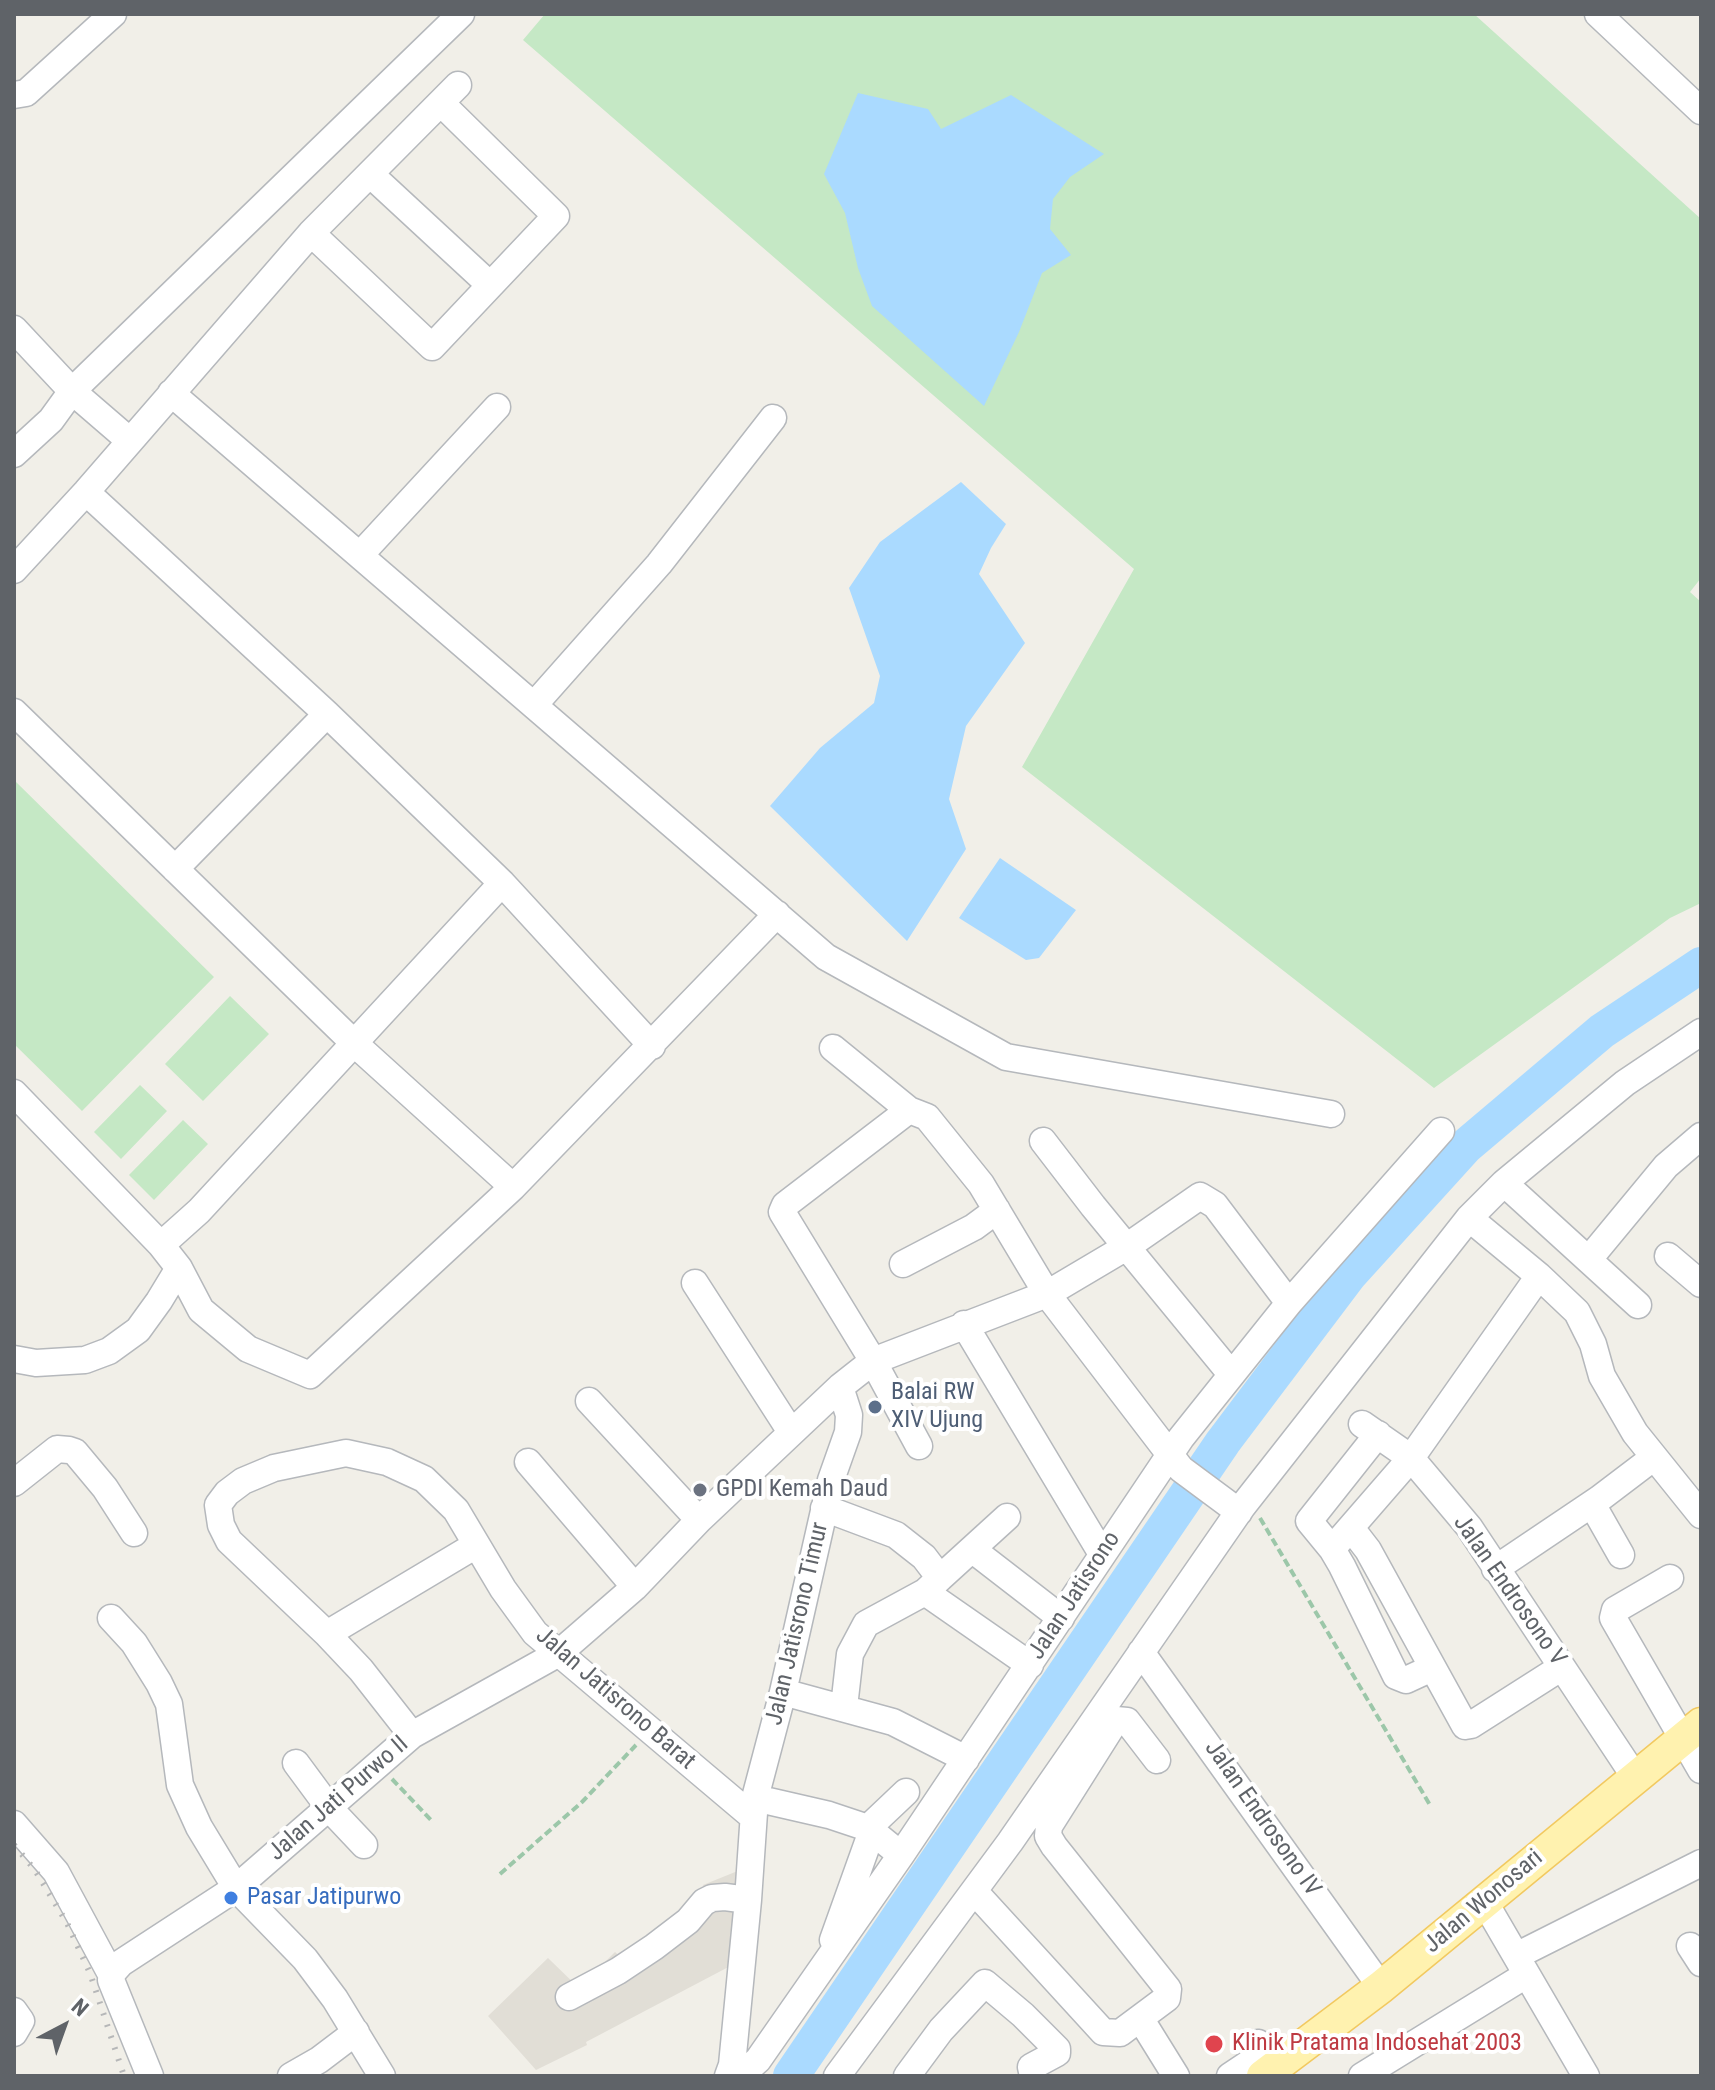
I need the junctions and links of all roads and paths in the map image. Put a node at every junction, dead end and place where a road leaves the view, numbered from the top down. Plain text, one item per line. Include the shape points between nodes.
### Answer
1 (113, 14) edge
2 (461, 14) edge
3 (1598, 14) edge
4 (14, 95) edge
5 (1701, 111) edge
6 (370, 174) junction
7 (311, 233) junction
8 (490, 285) junction
9 (14, 329) edge
10 (72, 391) junction
11 (171, 393) junction
12 (497, 407) dead end
13 (773, 418) dead end
14 (130, 441) junction
15 (14, 454) edge
16 (86, 492) junction
17 (360, 555) junction
18 (14, 570) edge
19 (534, 705) junction
20 (14, 712) edge
21 (327, 714) junction
22 (175, 869) junction
23 (502, 883) junction
24 (777, 914) junction
25 (1701, 1032) edge
26 (355, 1044) junction
27 (652, 1046) junction
28 (833, 1048) dead end
29 (14, 1093) edge
30 (913, 1111) junction
31 (1331, 1114) dead end
32 (1441, 1131) dead end
33 (1701, 1136) edge
34 (1043, 1141) dead end
35 (1504, 1183) junction
36 (513, 1187) junction
37 (997, 1210) junction
38 (1469, 1218) junction
39 (161, 1245) junction
40 (1128, 1246) junction
41 (1668, 1256) dead end
42 (1589, 1259) junction
43 (903, 1264) dead end
44 (179, 1268) junction
45 (1539, 1276) junction
46 (695, 1283) dead end
47 (1701, 1284) edge
48 (1047, 1294) junction
49 (1289, 1303) junction
50 (1638, 1305) dead end
51 (964, 1324) junction
52 (14, 1359) edge
53 (873, 1361) junction
54 (1231, 1374) junction
55 (840, 1387) junction
56 (589, 1401) dead end
57 (791, 1432) junction
58 (919, 1446) dead end
59 (1411, 1458) junction
60 (1653, 1458) junction
61 (528, 1462) dead end
62 (1176, 1462) junction
63 (14, 1483) edge
64 (1238, 1504) junction
65 (1592, 1504) junction
66 (824, 1508) junction
67 (1701, 1515) edge
68 (1007, 1517) dead end
69 (699, 1520) junction
70 (1351, 1528) junction
71 (134, 1533) dead end
72 (476, 1545) junction
73 (1332, 1549) junction
74 (973, 1550) junction
75 (1102, 1554) junction
76 (1621, 1555) dead end
77 (1495, 1569) junction
78 (1670, 1578) dead end
79 (933, 1585) junction
80 (635, 1587) junction
81 (111, 1618) dead end
82 (1061, 1618) junction
83 (327, 1634) junction
84 (1141, 1652) junction
85 (559, 1653) junction
86 (1030, 1665) junction
87 (1562, 1667) junction
88 (1432, 1668) junction
89 (783, 1692) junction
90 (844, 1707) junction
91 (651, 1729) junction
92 (1692, 1731) edge
93 (412, 1735) junction
94 (966, 1759) junction
95 (1157, 1760) dead end
96 (296, 1763) dead end
97 (379, 1766) junction
98 (1701, 1770) edge
99 (1635, 1777) junction
100 (906, 1792) dead end
101 (1430, 1805) dead end
102 (754, 1808) junction
103 (330, 1809) junction
104 (431, 1820) dead end
105 (14, 1824) edge
106 (870, 1829) junction
107 (364, 1845) dead end
108 (901, 1855) junction
109 (1701, 1863) edge
110 (500, 1874) dead end
111 (236, 1888) junction
112 (974, 1891) junction
113 (748, 1900) junction
114 (1484, 1901) junction
115 (826, 1963) junction
116 (1521, 1965) junction
117 (120, 1967) junction
118 (1381, 1987) junction
119 (569, 1997) dead end
120 (1140, 2018) junction
121 (356, 2032) junction
122 (1266, 2067) edge
123 (730, 2070) edge
124 (913, 2074) edge
125 (150, 2076) edge
126 (291, 2076) edge
127 (382, 2076) edge
128 (837, 2076) edge
129 (1033, 2076) edge
130 (1176, 2076) edge
131 (1230, 2076) edge
132 (1362, 2076) edge
133 (1586, 2076) edge

1 - 4 street via 26,93
2 - 10 street
3 - 5 street
6 - 7 street
6 - 8 street
6 - 8 street via 449,94 556,216
7 - 8 street via 432,347
7 - 11 street
9 - 10 street
10 - 14 street
10 - 15 street via 51,420
11 - 14 street
11 - 17 street
12 - 17 street
13 - 19 street via 659,564
14 - 16 street
16 - 18 street
16 - 21 street
17 - 19 street
19 - 24 street
20 - 22 street
21 - 22 street
21 - 23 street
22 - 26 street
23 - 26 street
23 - 27 street
24 - 27 street
24 - 31 street via 826,957 1006,1057
25 - 35 street via 1625,1083
26 - 36 street
26 - 39 street
27 - 36 street
28 - 30 street
29 - 39 street
30 - 37 street via 927,1117
30 - 53 street via 782,1212
32 - 49 street, Jalan Jatisrono
33 - 42 street via 1666,1166
34 - 40 street
35 - 38 street
35 - 42 street
36 - 44 street via 310,1375 248,1349 201,1310
37 - 43 street
37 - 48 street
38 - 45 street
38 - 64 street
39 - 44 street
40 - 48 street, Jalan Jati Purwo II
40 - 49 street, Jalan Jati Purwo II via 1200,1196 1215,1205
40 - 54 street
41 - 47 street
42 - 50 street
44 - 52 street via 138,1330 109,1351 85,1360
45 - 59 street
45 - 60 street via 1577,1312 1602,1376
46 - 57 street
48 - 51 street, Jalan Jati Purwo II
48 - 62 street
49 - 54 street, Jalan Jatisrono
51 - 53 street, Jalan Jati Purwo II
51 - 75 street
53 - 55 street, Jalan Jati Purwo II
53 - 58 street
54 - 62 street, Jalan Jatisrono
55 - 57 street, Jalan Jati Purwo II
55 - 66 street, Jalan Jatisrono Timur via 848,1432
56 - 69 street
57 - 69 street, Jalan Jati Purwo II
59 - 70 street
59 - 73 street, Jalan Endrosono V via 1370,1429 1309,1521
59 - 77 street, Jalan Endrosono V via 1469,1527
60 - 65 street
60 - 67 street
61 - 80 street
62 - 64 street
62 - 75 street, Jalan Jatisrono
63 - 71 street via 57,1449 75,1452
64 - 84 street
64 - 101 path
65 - 76 street
65 - 77 street
66 - 79 street via 896,1535 924,1557
66 - 89 street, Jalan Jatisrono Timur
68 - 74 street
69 - 80 street, Jalan Jati Purwo II
70 - 73 street
70 - 88 street
72 - 83 street
72 - 83 street, Jalan Jatisrono Barat via 456,1510 424,1479 387,1462 346,1453 274,1468 243,1481 218,1505 229,1541
72 - 85 street, Jalan Jatisrono Barat via 535,1633
73 - 88 street via 1396,1676 1406,1680
74 - 79 street
74 - 82 street
75 - 82 street, Jalan Jatisrono
77 - 87 street, Jalan Endrosono V
78 - 92 street via 1615,1610 1613,1618
79 - 86 street
79 - 90 street via 866,1624 850,1654
80 - 85 street, Jalan Jati Purwo II
81 - 111 street via 134,1643 169,1704 180,1785
82 - 86 street, Jalan Jatisrono
83 - 93 street
84 - 112 street
84 - 118 street, Jalan Endrosono IV
85 - 91 street, Jalan Jatisrono Barat
85 - 93 street, Jalan Jati Purwo II
86 - 94 street, Jalan Jatisrono
87 - 88 street via 1465,1726
87 - 99 street, Jalan Endrosono V
89 - 90 street
89 - 102 street, Jalan Jatisrono Timur
90 - 94 street via 893,1722
91 - 102 street, Jalan Jatisrono Barat
91 - 110 path via 582,1802
92 - 98 street
92 - 99 main road, Jalan Wonosari
93 - 97 street, Jalan Jati Purwo II
94 - 108 street, Jalan Jatisrono
95 - 120 street via 1127,1721 1116,1720 1049,1826 1048,1836 1168,1989 1167,1998
96 - 103 street
97 - 103 street, Jalan Jati Purwo II
97 - 104 path
99 - 114 main road, Jalan Wonosari
100 - 106 street
102 - 106 street via 829,1815
102 - 113 street, Jalan Jatisrono
103 - 107 street
103 - 111 street, Jalan Jati Purwo II
105 - 117 street via 56,1872
106 - 108 street
106 - 115 street
108 - 115 street, Jalan Jatisrono
109 - 116 street
111 - 117 street, Jalan Jati Purwo II
111 - 121 street via 305,1959
112 - 120 street via 1103,2032 1120,2033
112 - 128 street
113 - 119 street via 725,1897 704,1902 654,1947
113 - 123 street, Jalan Jatisrono
114 - 116 street
114 - 118 main road, Jalan Wonosari
115 - 123 street, Jalan Jatisrono via 753,2066
116 - 132 street
116 - 133 street
117 - 125 street via 111,1980
118 - 122 main road, Jalan Wonosari
120 - 130 street
121 - 126 street
121 - 127 street
122 - 131 street via 1257,2054
124 - 129 street via 941,2030 985,1983 1059,2051 1031,2067

